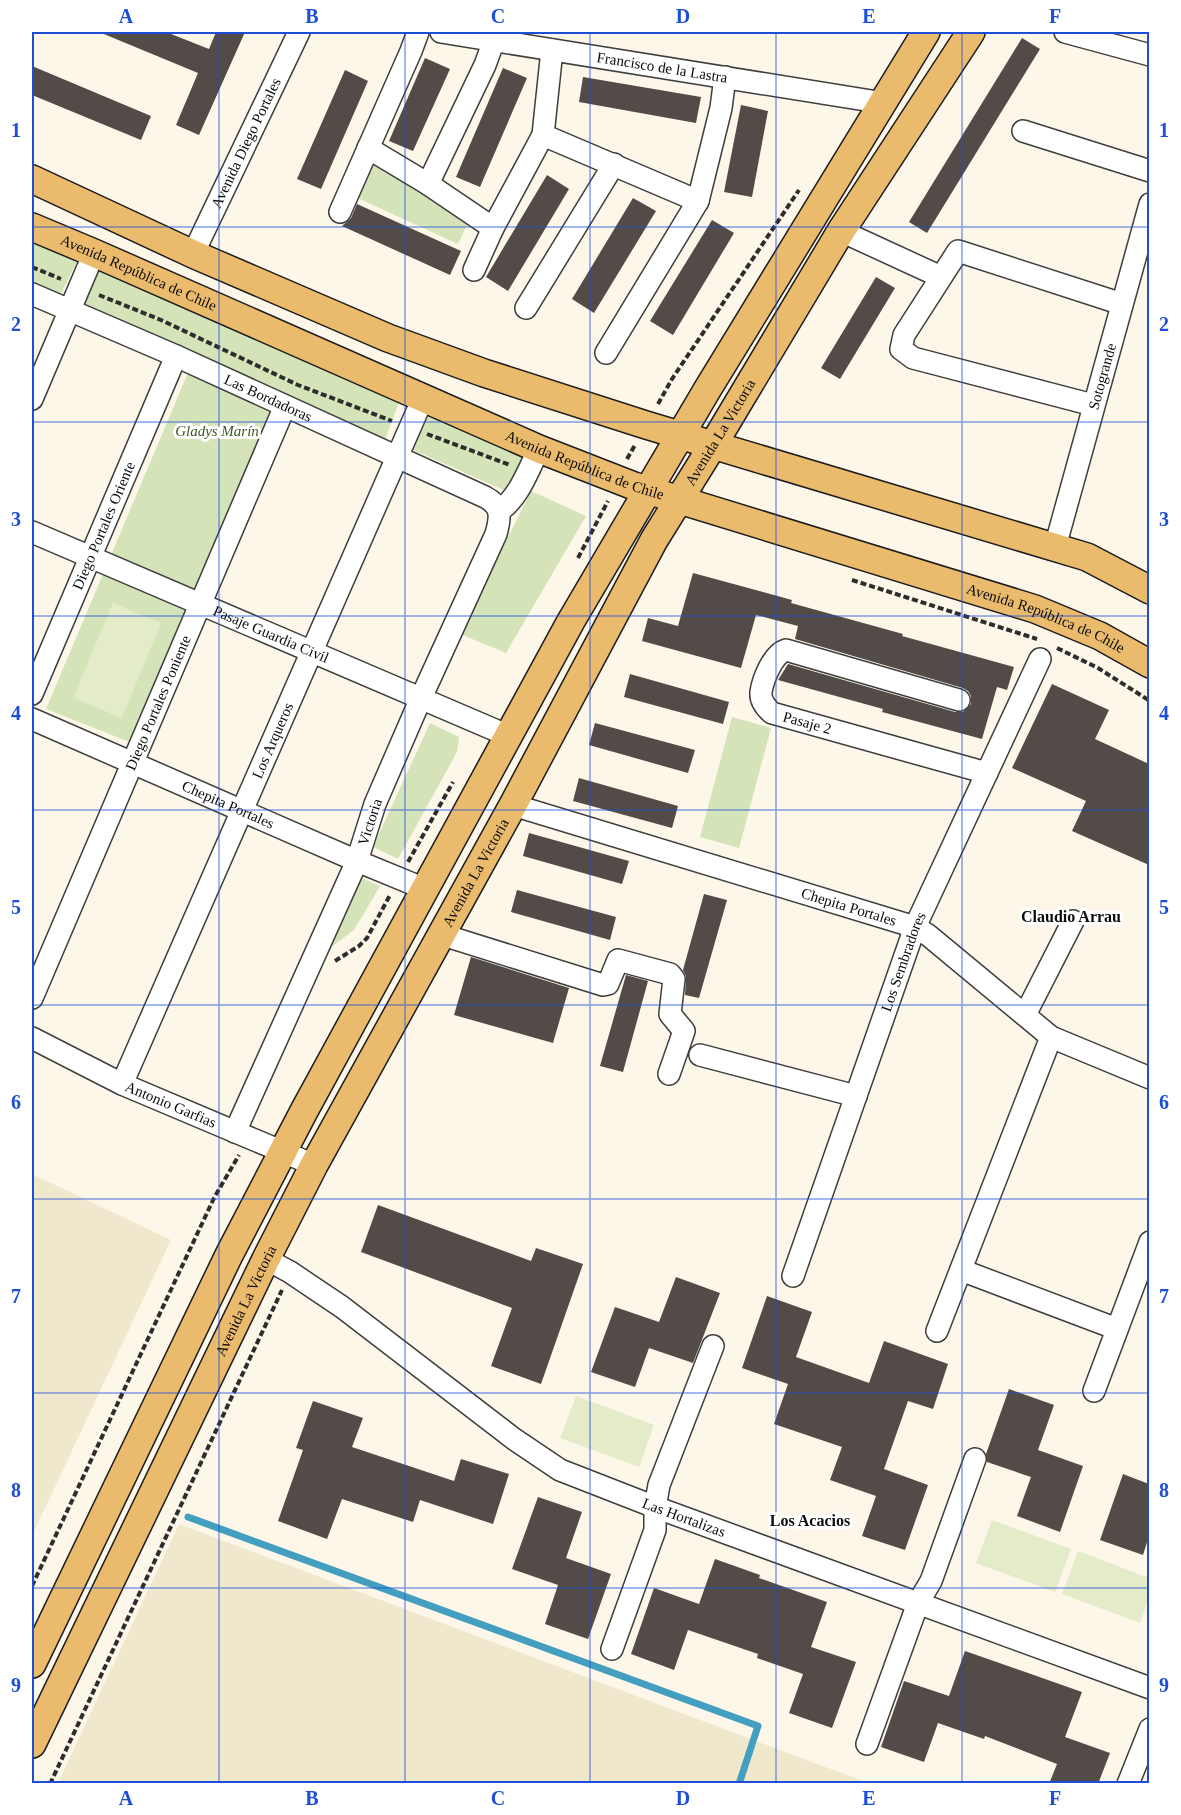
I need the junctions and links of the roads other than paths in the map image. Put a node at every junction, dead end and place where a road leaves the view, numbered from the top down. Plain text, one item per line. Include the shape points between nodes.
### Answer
1 (299, 32) edge
2 (417, 32) edge
3 (441, 32) edge
4 (926, 32) edge
5 (971, 32) edge
6 (1065, 32) edge
7 (496, 36) edge
8 (552, 50) junction
9 (1149, 55) edge
10 (725, 77) junction
11 (884, 103) junction
12 (1023, 131) dead end
13 (543, 135) junction
14 (368, 148) junction
15 (614, 164) junction
16 (1149, 171) edge
17 (32, 179) edge
18 (428, 184) junction
19 (698, 201) junction
20 (1149, 204) edge
21 (339, 212) dead end
22 (32, 227) edge
23 (493, 228) junction
24 (1146, 228) edge
25 (841, 231) junction
26 (94, 252) junction
27 (193, 254) junction
28 (474, 270) dead end
29 (941, 277) junction
30 (32, 294) edge
31 (1122, 304) junction
32 (526, 308) dead end
33 (69, 310) junction
34 (606, 353) dead end
35 (176, 356) junction
36 (423, 398) junction
37 (32, 399) edge
38 (1093, 405) junction
39 (285, 406) junction
40 (681, 435) junction
41 (713, 445) junction
42 (539, 449) junction
43 (397, 457) junction
44 (648, 489) junction
45 (680, 498) junction
46 (499, 511) junction
47 (32, 532) edge
48 (1055, 547) junction
49 (91, 557) junction
50 (1149, 590) edge
51 (200, 604) junction
52 (312, 652) junction
53 (1040, 659) dead end
54 (1149, 664) edge
55 (32, 694) edge
56 (421, 698) junction
57 (960, 700) dead end
58 (32, 719) edge
59 (509, 736) junction
60 (132, 763) junction
61 (987, 773) junction
62 (513, 805) junction
63 (242, 811) junction
64 (357, 861) junction
65 (425, 889) junction
66 (1073, 921) dead end
67 (915, 927) junction
68 (443, 935) junction
69 (32, 998) edge
70 (1025, 1015) junction
71 (1051, 1037) junction
72 (32, 1038) edge
73 (700, 1055) dead end
74 (669, 1074) dead end
75 (1149, 1078) edge
76 (122, 1084) junction
77 (856, 1096) junction
78 (235, 1132) junction
79 (284, 1151) junction
80 (314, 1165) junction
81 (1149, 1242) edge
82 (266, 1259) junction
83 (961, 1270) junction
84 (794, 1276) dead end
85 (1117, 1329) junction
86 (937, 1331) dead end
87 (713, 1346) dead end
88 (1094, 1391) dead end
89 (975, 1459) dead end
90 (655, 1507) junction
91 (918, 1603) junction
92 (612, 1648) dead end
93 (32, 1664) edge
94 (1149, 1688) edge
95 (1149, 1729) edge
96 (32, 1744) edge
97 (867, 1744) dead end
98 (1128, 1784) edge

1 - 27 street, Avenida Diego Portales
2 - 14 street
3 - 7 street, Francisco de la Lastra
4 - 11 main road
5 - 25 main road, Avenida La Victoria
6 - 9 street
7 - 8 street, Francisco de la Lastra
7 - 18 street
8 - 10 street, Francisco de la Lastra
8 - 13 street
10 - 11 street, Francisco de la Lastra
10 - 19 street
11 - 40 main road
12 - 16 street
13 - 15 street
13 - 23 street
14 - 18 street
14 - 21 street
15 - 19 street
15 - 32 street
17 - 27 main road
18 - 23 street
19 - 34 street
20 - 24 street, Sotogrande
22 - 26 main road, Avenida República de Chile
23 - 28 street
24 - 31 street, Sotogrande
25 - 29 street
25 - 41 main road, Avenida La Victoria
26 - 33 street
26 - 36 main road, Avenida República de Chile
27 - 40 main road via 388,338 516,384
29 - 31 street via 958,251
29 - 38 street via 904,335 901,349 913,358
30 - 33 street, Las Bordadoras
31 - 38 street, Sotogrande
33 - 35 street, Las Bordadoras
33 - 37 street
35 - 39 street, Las Bordadoras
35 - 49 street, Diego Portales Oriente
36 - 42 main road, Avenida República de Chile
36 - 43 street, Los Arqueros
38 - 48 street, Sotogrande
39 - 43 street, Las Bordadoras
39 - 51 street, Diego Portales Poniente
40 - 41 main road
40 - 44 main road
41 - 45 main road, Avenida La Victoria
41 - 48 main road
42 - 44 main road, Avenida República de Chile
42 - 46 street via 516,495
43 - 46 street, Las Bordadoras via 495,502
43 - 52 street, Los Arqueros
44 - 45 main road, Avenida República de Chile
44 - 59 main road
45 - 54 main road, Avenida República de Chile via 1035,609 1100,636
45 - 62 main road, Avenida La Victoria
46 - 56 street, Victoria via 496,534
47 - 49 street, Pasaje Guardia Civil
48 - 50 main road via 1087,557
49 - 51 street, Pasaje Guardia Civil
49 - 55 street, Diego Portales Oriente
51 - 52 street, Pasaje Guardia Civil
51 - 60 street, Diego Portales Poniente
52 - 56 street, Pasaje Guardia Civil
52 - 63 street, Los Arqueros
53 - 61 street, Los Sembradores
56 - 59 street, Pasaje Guardia Civil
56 - 64 street, Victoria via 375,804
57 - 61 street, Pasaje 2 via 786,650 774,657 761,692 763,706 772,713
58 - 60 street, Chepita Portales
59 - 65 main road
60 - 63 street, Chepita Portales
60 - 69 street, Diego Portales Poniente
61 - 67 street, Los Sembradores
62 - 67 street, Chepita Portales
62 - 68 main road, Avenida La Victoria
63 - 64 street, Chepita Portales
63 - 76 street, Los Arqueros
64 - 65 street, Chepita Portales
64 - 78 street, Victoria
65 - 79 main road
66 - 70 street
67 - 70 street, Chepita Portales
67 - 77 street, Los Sembradores
68 - 74 street via 603,985 608,984 618,960 670,974 674,980 670,1014 684,1031
68 - 80 main road, Avenida La Victoria
70 - 71 street, Chepita Portales
71 - 75 street, Chepita Portales
71 - 83 street
72 - 76 street, Antonio Garfias
73 - 77 street
76 - 78 street, Antonio Garfias
77 - 84 street, Los Sembradores
78 - 79 street, Antonio Garfias
79 - 80 street, Antonio Garfias
79 - 93 main road via 224,1266
80 - 82 main road, Avenida La Victoria
81 - 85 street
82 - 90 street, Las Hortalizas via 342,1307 539,1457 560,1470
82 - 96 main road, Avenida La Victoria
83 - 85 street
83 - 86 street
85 - 88 street
87 - 90 street via 659,1485
89 - 91 street via 931,1581
90 - 91 street, Las Hortalizas
90 - 92 street via 655,1530
91 - 94 street, Las Hortalizas
91 - 97 street
95 - 98 street

